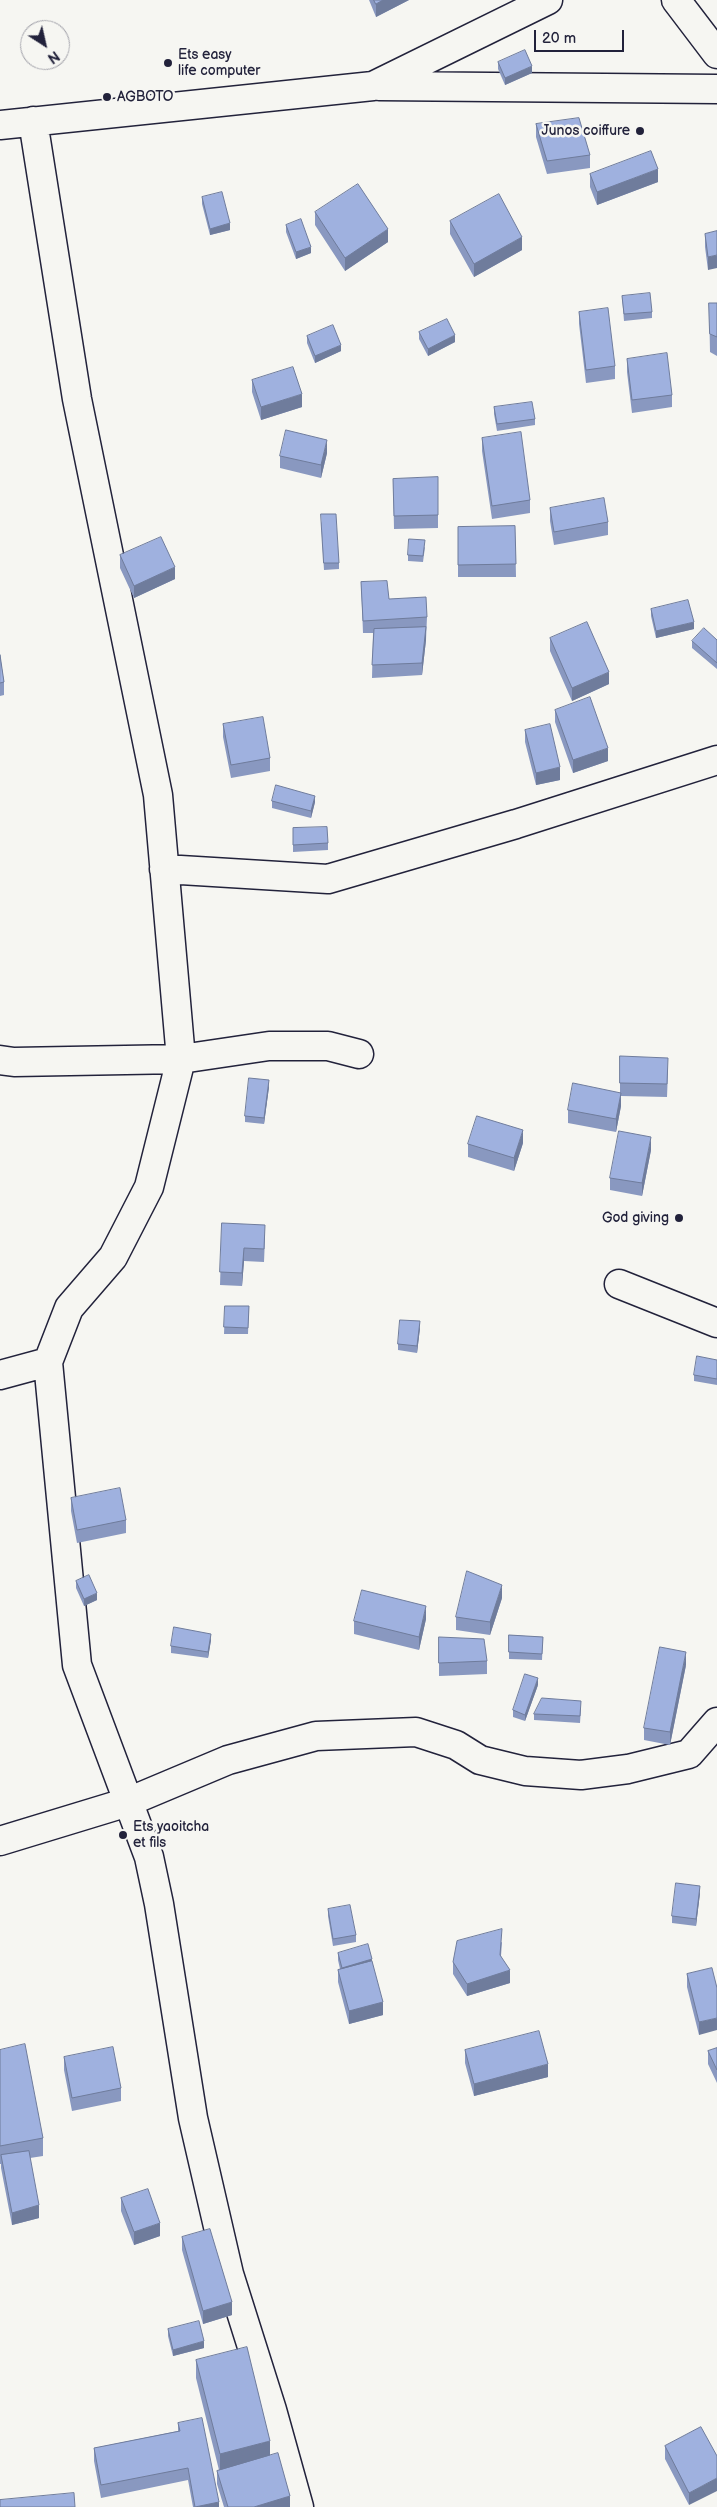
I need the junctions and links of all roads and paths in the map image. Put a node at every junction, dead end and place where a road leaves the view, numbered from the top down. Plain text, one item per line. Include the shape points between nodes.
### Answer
1 (548, 0) edge
2 (676, 0) edge
3 (717, 54) edge
4 (373, 86) junction
5 (717, 89) edge
6 (34, 121) junction
7 (0, 125) edge
8 (717, 760) edge
9 (164, 869) junction
10 (359, 1054) dead end
11 (181, 1059) junction
12 (0, 1060) edge
13 (619, 1284) dead end
14 (717, 1323) edge
15 (48, 1362) junction
16 (0, 1374) edge
17 (717, 1722) edge
18 (128, 1802) junction
19 (0, 1841) edge
20 (299, 2507) edge

1 - 4 street
2 - 3 street
4 - 5 street
4 - 6 street
6 - 7 street
6 - 9 street via 77,399 158,795
8 - 9 street via 328,879
9 - 11 street
10 - 11 street via 328,1046 269,1046
11 - 12 street
11 - 15 street via 148,1187 113,1257 69,1308
13 - 14 street
15 - 16 street
15 - 18 street via 77,1665
17 - 18 street via 689,1754 628,1769 581,1775 526,1771 480,1760 456,1745 416,1732 316,1736 228,1760
18 - 19 street
18 - 20 street via 149,1856 192,2118 229,2274

